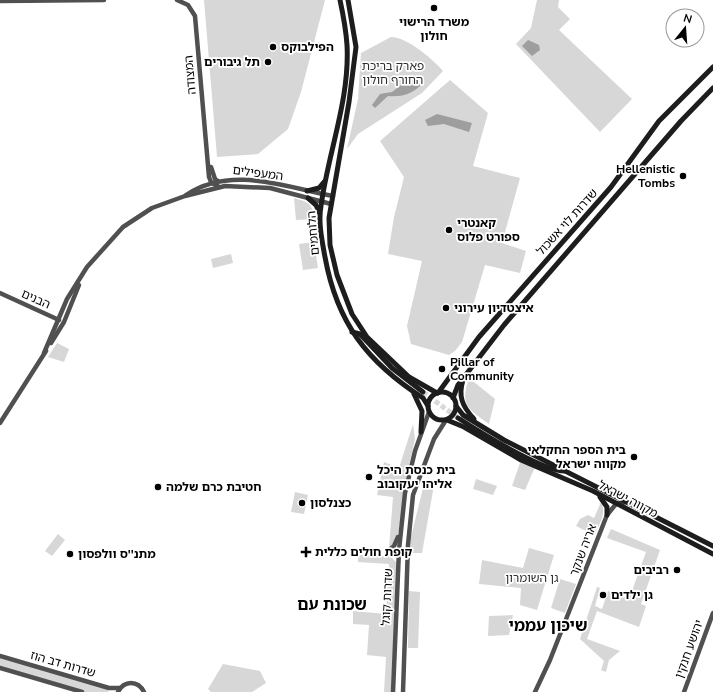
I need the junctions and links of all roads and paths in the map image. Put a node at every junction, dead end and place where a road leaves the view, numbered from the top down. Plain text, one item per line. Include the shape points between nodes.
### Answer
1 (104, 0) edge
2 (177, 0) edge
3 (340, 0) edge
4 (348, 0) edge
5 (0, 1) edge
6 (713, 67) edge
7 (713, 88) edge
8 (208, 158) junction
9 (326, 180) junction
10 (219, 181) junction
11 (211, 182) junction
12 (219, 188) junction
13 (307, 191) junction
14 (323, 194) junction
15 (185, 196) junction
16 (333, 196) junction
17 (308, 198) junction
18 (321, 202) junction
19 (331, 204) junction
20 (320, 214) junction
21 (84, 272) junction
22 (0, 293) edge
23 (58, 319) junction
24 (64, 322) junction
25 (360, 331) junction
26 (352, 332) junction
27 (44, 353) junction
28 (464, 376) junction
29 (411, 390) junction
30 (423, 392) tunnel mouth
31 (438, 393) junction
32 (453, 398) junction
33 (428, 406) junction
34 (456, 406) junction
35 (429, 412) junction
36 (458, 418) tunnel mouth
37 (447, 420) junction
38 (0, 423) edge
39 (483, 428) junction
40 (421, 432) junction
41 (567, 471) junction
42 (558, 472) junction
43 (563, 478) junction
44 (597, 493) junction
45 (626, 502) junction
46 (616, 504) junction
47 (607, 515) junction
48 (401, 530) junction
49 (713, 546) edge
50 (387, 552) dead end
51 (713, 554) edge
52 (713, 613) edge
53 (0, 656) edge
54 (0, 668) edge
55 (119, 690) edge
56 (82, 692) edge
57 (144, 692) edge
58 (393, 692) edge
59 (403, 692) edge
60 (535, 692) edge
61 (684, 692) edge

1 - 5 street
2 - 8 street, המצודה via 188,5 195,16
3 - 9 main road, הלוחמים via 347,54 342,101
4 - 16 main road, הלוחמים via 356,40
6 - 31 main road, שדרות לוי אשכול via 655,126 611,187 483,332
7 - 28 main road, שדרות לוי אשכול via 681,121 516,310
8 - 10 street, המצודה via 215,179
8 - 11 street, המצודה
9 - 13 main road via 319,188
9 - 14 main road, הלוחמים
10 - 11 street, המעפילים
10 - 13 street, המעפילים via 258,181
11 - 12 street
11 - 15 street, המעפילים via 199,186
12 - 15 street, המעפילים
12 - 17 street, המעפילים via 270,188
13 - 14 street, המעפילים
14 - 16 street, המעפילים
14 - 18 main road, הלוחמים
15 - 21 street, המעפילים via 152,208 123,227
16 - 19 main road, הלוחמים
17 - 18 street, המעפילים
17 - 20 main road
18 - 19 street, המעפילים
18 - 20 main road, הלוחמים
19 - 25 main road, הלוחמים via 330,245 337,275
20 - 26 main road, הלוחמים via 329,279 341,313
21 - 23 street, המעפילים
21 - 24 street, המעפילים
22 - 23 street, הבנים
23 - 24 street, הבנים
23 - 27 street, המעפילים
24 - 27 street, המעפילים
25 - 26 main road
25 - 30 main road via 392,368
25 - 31 main road, הלוחמים via 418,384
26 - 29 main road, הלוחמים via 379,365
27 - 38 street, המעפילים
28 - 32 main road, שדרות לוי אשכול
28 - 39 main road via 460,392 461,402 470,416
29 - 33 main road, הלוחמים via 425,400
29 - 40 main road via 422,411
31 - 32 main road via 447,393
31 - 33 main road via 430,400
32 - 34 main road
33 - 35 main road
34 - 37 main road via 453,416
34 - 39 main road, מקווה ישראל
35 - 37 main road via 436,419
35 - 40 street, שדרות קוגל
36 - 42 main road
37 - 43 main road, מקווה ישראל via 521,460
37 - 59 street, שדרות קוגל via 434,439 413,495 408,545
39 - 41 main road, מקווה ישראל
40 - 48 street, שדרות קוגל via 408,476
41 - 42 main road
41 - 45 main road, מקווה ישראל
42 - 43 main road
43 - 44 main road, מקווה ישראל
44 - 46 main road, מקווה ישראל
44 - 47 main road via 606,504
45 - 46 street
45 - 49 main road, מקווה ישראל
46 - 47 street, אריה שנקר
46 - 51 main road, מקווה ישראל
47 - 60 street, אריה שנקר
48 - 50 street via 394,546
48 - 58 street, שדרות קוגל
52 - 61 street, יהושע חנקין
53 - 55 street, שדרות דב הוז
54 - 56 street, שדרות דב הוז
55 - 57 street, שדרות דב הוז via 127,683 135,684

